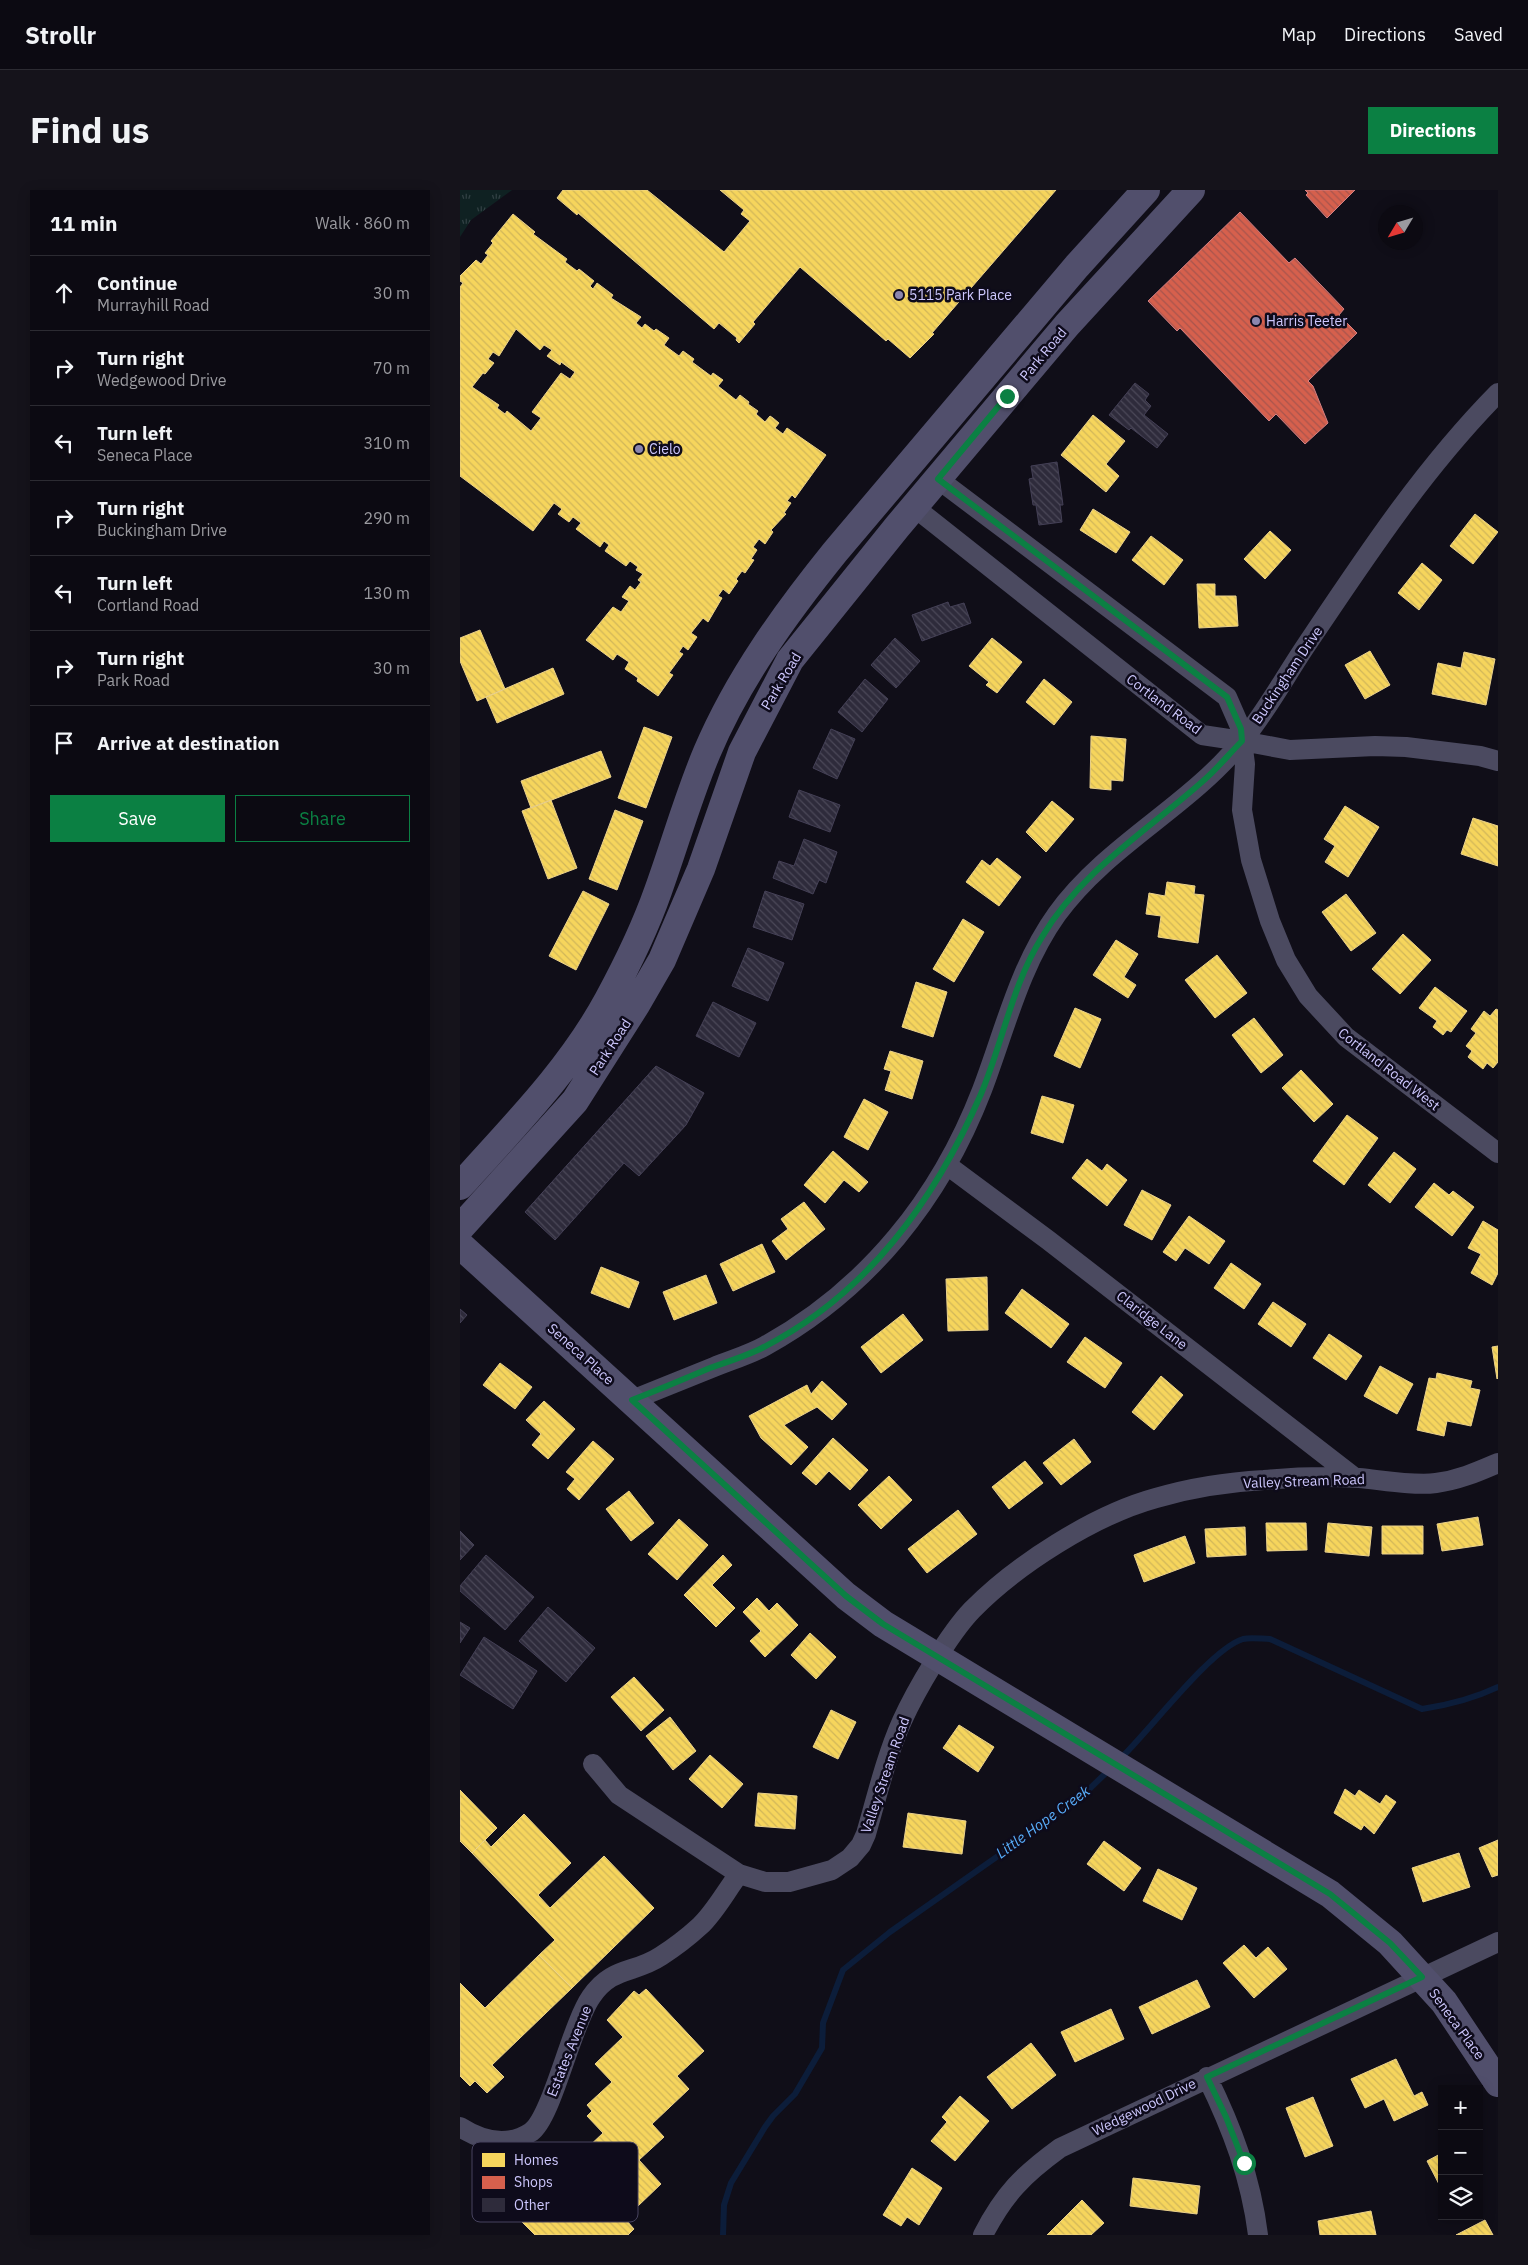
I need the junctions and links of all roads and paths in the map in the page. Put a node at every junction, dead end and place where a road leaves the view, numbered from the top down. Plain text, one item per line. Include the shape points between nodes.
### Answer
1 (1146, 190) edge
2 (1191, 190) edge
3 (1498, 393) edge
4 (938, 479) junction
5 (914, 507) junction
6 (1242, 741) junction
7 (1498, 761) edge
8 (1498, 1153) edge
9 (947, 1165) junction
10 (460, 1186) edge
11 (460, 1228) edge
12 (460, 1245) edge
13 (632, 1400) junction
14 (1498, 1463) edge
15 (1355, 1478) junction
16 (938, 1658) junction
17 (593, 1764) dead end
18 (739, 1874) junction
19 (1498, 1942) edge
20 (1422, 1977) junction
21 (1207, 2077) junction
22 (1498, 2083) edge
23 (460, 2127) edge
24 (493, 2142) edge
25 (500, 2142) edge
26 (983, 2235) edge
27 (1258, 2235) edge

1 - 10 main road, Park Road via 1077,266 835,552 760,652 708,750 687,801 658,891 635,948 607,1002 574,1054 536,1102
2 - 4 main road, Park Road via 1067,325
3 - 6 street, Buckingham Drive via 1467,424 1381,534
4 - 5 main road, Park Road
4 - 6 street via 1227,697 1241,729
5 - 6 street, Cortland Road via 1202,735
5 - 11 main road, Park Road via 790,660 742,752 706,854 662,960 622,1029 574,1101
6 - 7 street, Cortland Road via 1290,750 1406,747
6 - 8 street, Cortland Road West via 1245,764 1242,810 1253,869 1286,960 1308,996 1346,1037
6 - 9 street, Buckingham Drive via 1204,780 1096,870 1059,911 1041,938 1020,981 981,1092
9 - 13 street, Buckingham Drive via 912,1219 880,1259 842,1294 802,1324 762,1348
9 - 15 street, Claridge Lane
12 - 13 main road, Seneca Place
13 - 16 main road, Seneca Place via 846,1596 883,1624
14 - 15 street, Valley Stream Road via 1464,1478 1434,1483
15 - 16 street, Valley Stream Road via 1264,1480 1198,1489 1155,1498 1113,1514 1044,1552 996,1589 971,1612
16 - 18 street, Valley Stream Road via 902,1720 866,1834 850,1858 832,1870 789,1882 765,1882
16 - 20 main road, Seneca Place via 1330,1894 1390,1943
17 - 18 street, Valley Stream Road via 619,1795
18 - 25 street, Estates Avenue via 701,1925 673,1948 658,1958 616,1973 600,1983 577,2022 542,2117 532,2131
19 - 20 street, Wedgewood Drive
20 - 21 street, Wedgewood Drive
20 - 22 main road, Seneca Place via 1444,2002
21 - 26 street, Wedgewood Drive via 1060,2148 1018,2182 996,2209
21 - 27 street via 1244,2163
23 - 24 street, Estates Avenue

